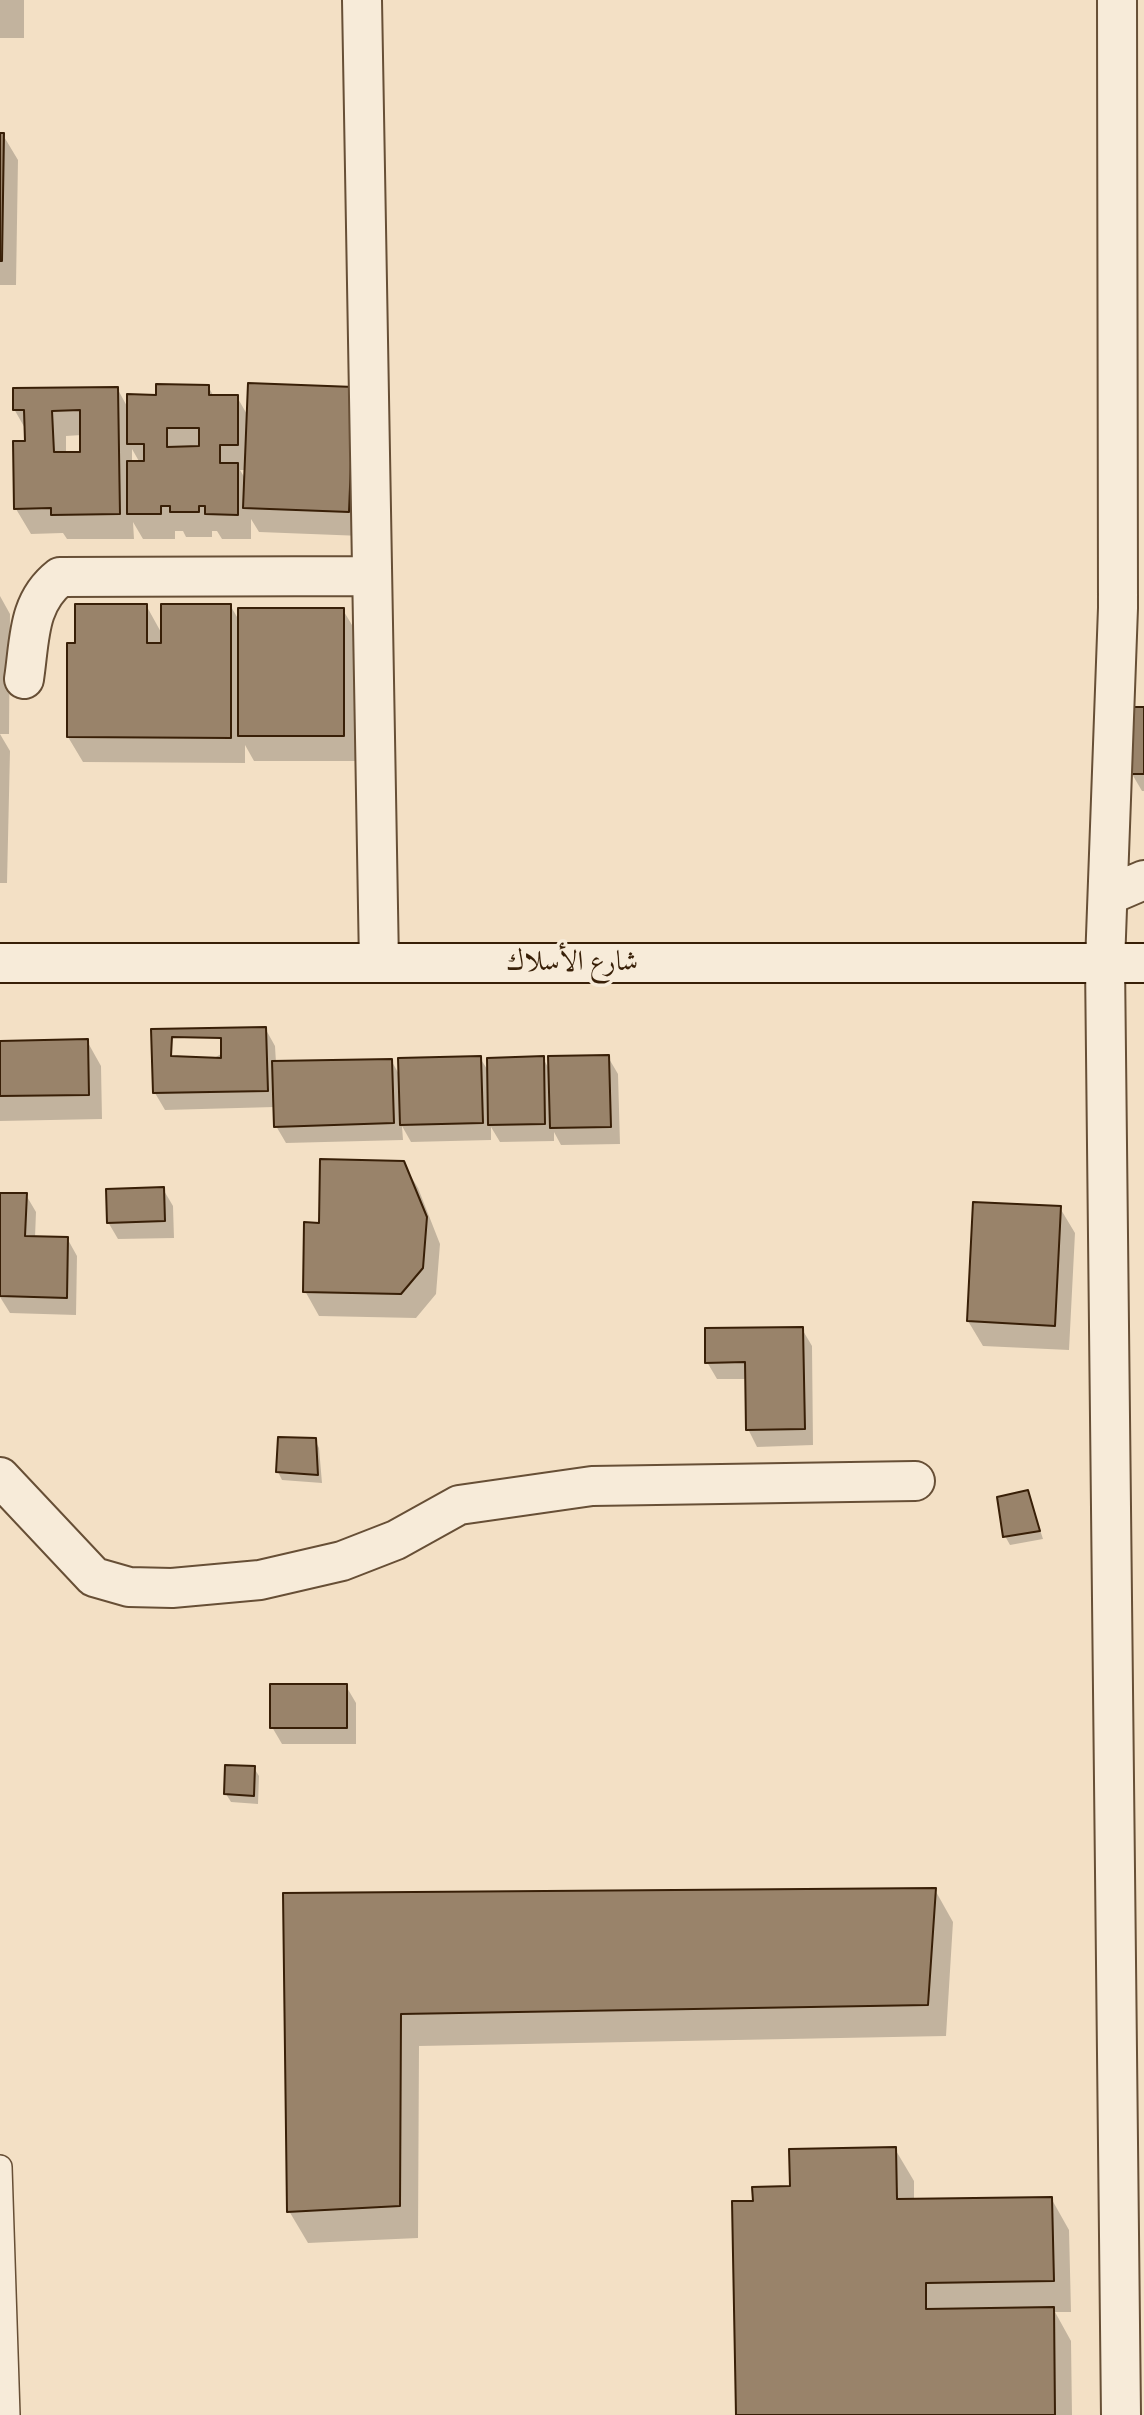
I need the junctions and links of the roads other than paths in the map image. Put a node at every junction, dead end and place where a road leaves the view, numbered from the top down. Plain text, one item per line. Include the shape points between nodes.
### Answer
1 (362, 0) edge
2 (1117, 0) edge
3 (372, 576) junction
4 (24, 680) dead end
5 (1144, 880) edge
6 (1109, 895) junction
7 (0, 962) edge
8 (379, 962) junction
9 (1105, 962) junction
10 (1144, 963) edge
11 (0, 1477) edge
12 (915, 1481) dead end
13 (1130, 2041) edge
14 (0, 2168) edge
15 (8, 2415) edge
16 (1121, 2415) edge

1 - 3 street
2 - 6 street via 1118,608
3 - 4 street via 60,577 44,590 35,611
3 - 8 street
5 - 6 street
6 - 9 street
7 - 8 street, شارع الأسلاك
8 - 9 street, شارع الأسلاك
9 - 10 street, شارع الأسلاك
9 - 13 street
11 - 12 street via 94,1577 130,1587 172,1588 260,1580 342,1562 396,1540 459,1505 592,1486
13 - 16 street
14 - 15 lane

